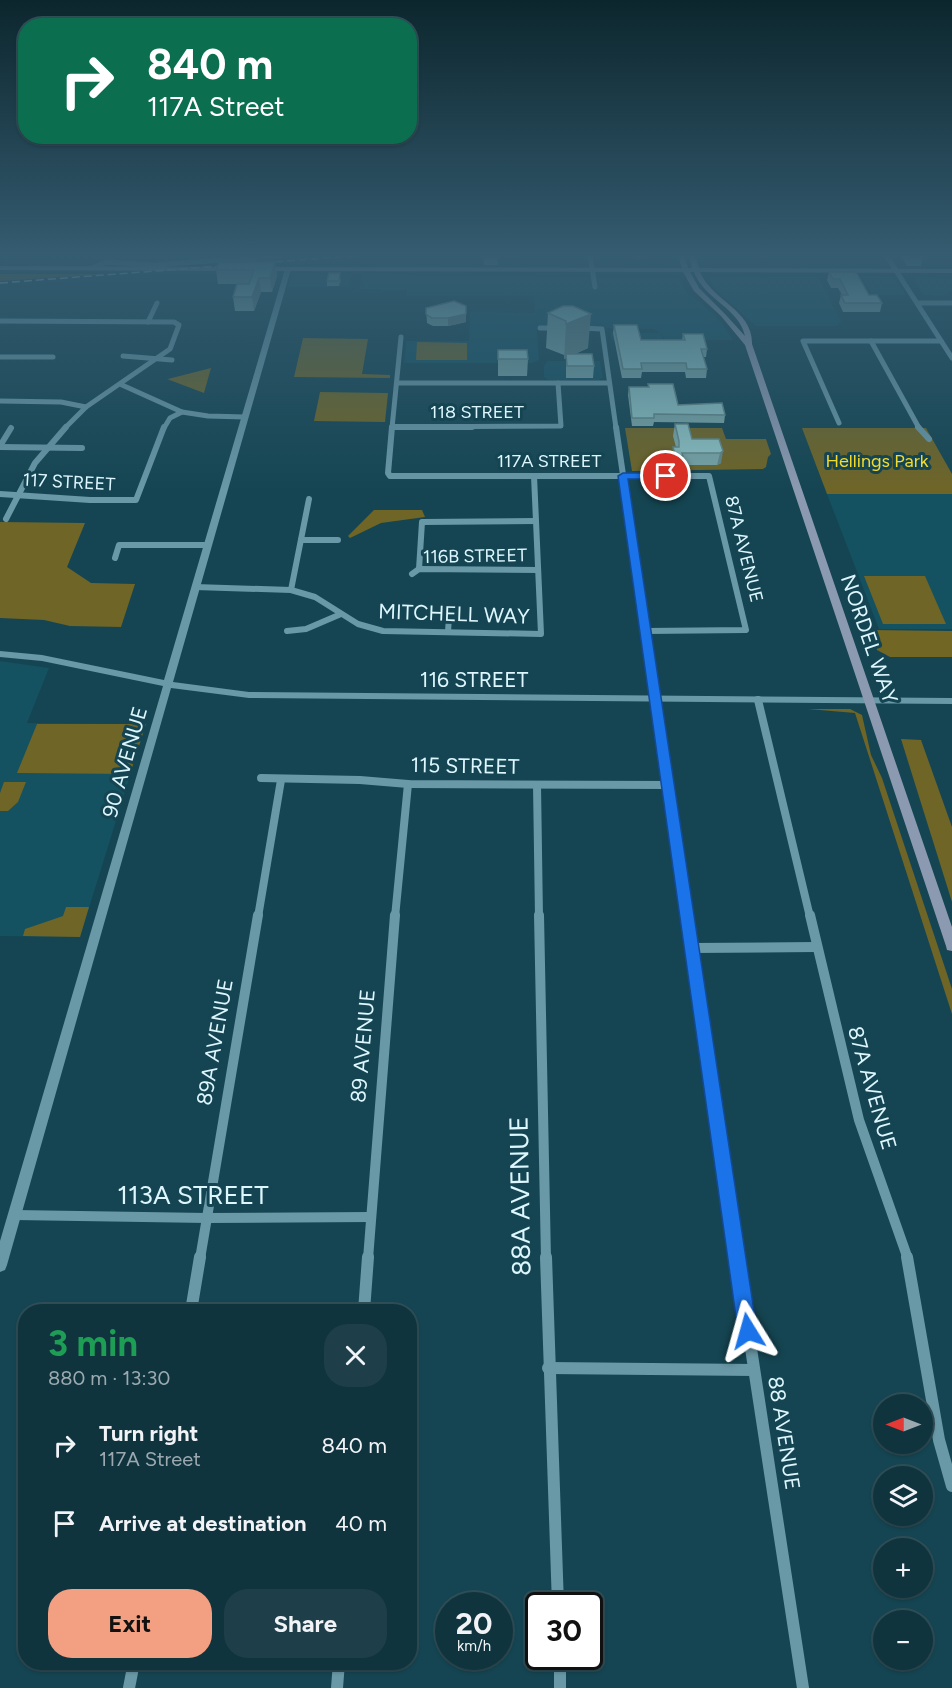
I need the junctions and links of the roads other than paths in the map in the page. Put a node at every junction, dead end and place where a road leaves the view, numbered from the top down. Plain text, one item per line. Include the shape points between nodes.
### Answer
1 (177, 334) edge
2 (269, 334) edge
3 (603, 334) edge
4 (738, 334) edge
5 (749, 334) edge
6 (937, 334) edge
7 (401, 337) dead end
8 (871, 340) junction
9 (941, 340) junction
10 (748, 344) junction
11 (123, 356) dead end
12 (0, 357) edge
13 (53, 357) dead end
14 (160, 358) junction
15 (952, 358) edge
16 (172, 360) dead end
17 (397, 383) junction
18 (558, 383) junction
19 (609, 383) junction
20 (122, 385) junction
21 (0, 401) edge
22 (86, 407) junction
23 (182, 412) junction
24 (244, 417) junction
25 (838, 423) dead end
26 (393, 427) junction
27 (11, 428) dead end
28 (929, 439) dead end
29 (0, 447) edge
30 (47, 448) junction
31 (82, 448) dead end
32 (534, 476) junction
33 (623, 476) junction
34 (709, 476) joint
35 (0, 494) edge
36 (18, 494) junction
37 (309, 499) dead end
38 (6, 519) dead end
39 (536, 520) junction
40 (422, 522) joint
41 (301, 540) junction
42 (338, 540) dead end
43 (208, 545) junction
44 (115, 558) dead end
45 (538, 570) junction
46 (195, 587) junction
47 (291, 590) junction
48 (341, 614) junction
49 (449, 617) dead end
50 (287, 631) dead end
51 (646, 631) junction
52 (448, 632) junction
53 (541, 634) joint
54 (0, 654) edge
55 (168, 684) junction
56 (656, 700) junction
57 (758, 700) junction
58 (870, 701) junction
59 (952, 701) edge
60 (261, 778) dead end
61 (281, 780) junction
62 (408, 784) junction
63 (537, 785) junction
64 (669, 785) junction
65 (815, 946) junction
66 (952, 946) edge
67 (692, 948) junction
68 (15, 1215) junction
69 (371, 1216) junction
70 (207, 1218) junction
71 (0, 1265) edge
72 (192, 1304) edge
73 (365, 1304) edge
74 (548, 1368) junction
75 (754, 1370) junction
76 (952, 1485) edge
77 (557, 1592) edge
78 (132, 1670) edge
79 (338, 1670) edge
80 (560, 1670) edge
81 (129, 1688) edge
82 (337, 1688) edge
83 (560, 1688) edge
84 (803, 1688) edge

1 - 14 street via 170,349
2 - 24 street, 90 AVENUE
3 - 19 street, 88 AVENUE
4 - 10 main road, NORDEL WAY
5 - 10 main road, NORDEL WAY
6 - 9 street
7 - 17 street
8 - 9 street
8 - 25 street via 803,340
8 - 28 street via 914,422
9 - 15 street
10 - 58 main road, NORDEL WAY
11 - 14 street
12 - 13 street
14 - 16 street
14 - 20 street
17 - 18 street
17 - 26 street
18 - 19 street
18 - 26 street, 118 STREET via 561,426
19 - 33 street, 88 AVENUE
20 - 22 street
20 - 23 street
21 - 22 street via 34,399
22 - 30 street
23 - 24 street
23 - 36 street, 117 STREET via 165,425 136,500
24 - 43 street, 90 AVENUE
26 - 32 street, 117A STREET via 389,475
27 - 29 street
29 - 30 street
30 - 31 street
30 - 36 street
32 - 33 street, 117A STREET
32 - 39 street
33 - 34 street, 117A STREET
33 - 51 street, 88 AVENUE
34 - 51 street, 87A AVENUE via 746,630
35 - 36 street, 117 STREET
36 - 38 street
37 - 41 street
39 - 40 street
39 - 45 street
40 - 45 street, 116B STREET via 415,572
41 - 42 street
41 - 47 street
43 - 44 street via 119,544
43 - 46 street, 90 AVENUE
45 - 53 street
46 - 47 street, MITCHELL WAY
46 - 55 street, 90 AVENUE
47 - 48 street, MITCHELL WAY via 315,597
48 - 50 street via 306,629
48 - 52 street, MITCHELL WAY via 375,629
49 - 52 street
51 - 56 street, 88 AVENUE
52 - 53 street, MITCHELL WAY
54 - 55 street, 116 STREET via 42,658
55 - 56 street, 116 STREET via 285,697
55 - 68 street, 90 AVENUE
56 - 57 street, 116 STREET
56 - 64 street, 88 AVENUE
57 - 58 street, 116 STREET
57 - 65 street, 87A AVENUE
58 - 59 street, 116 STREET
58 - 66 main road, NORDEL WAY
60 - 61 street, 115 STREET
61 - 62 street, 115 STREET
61 - 70 street, 89A AVENUE
62 - 63 street, 115 STREET
62 - 69 street, 89 AVENUE
63 - 64 street, 115 STREET
63 - 74 street, 88A AVENUE
64 - 67 street, 88 AVENUE
65 - 67 street
65 - 76 street, 87A AVENUE via 859,1120 910,1265 939,1440
67 - 75 street, 88 AVENUE
68 - 70 street, 113A STREET
68 - 71 street, 90 AVENUE
69 - 70 street, 113A STREET
69 - 73 street, 89 AVENUE
70 - 72 street, 89A AVENUE
74 - 75 street
74 - 77 street, 88A AVENUE
75 - 84 street, 88 AVENUE
78 - 81 street
79 - 82 street
80 - 83 street

